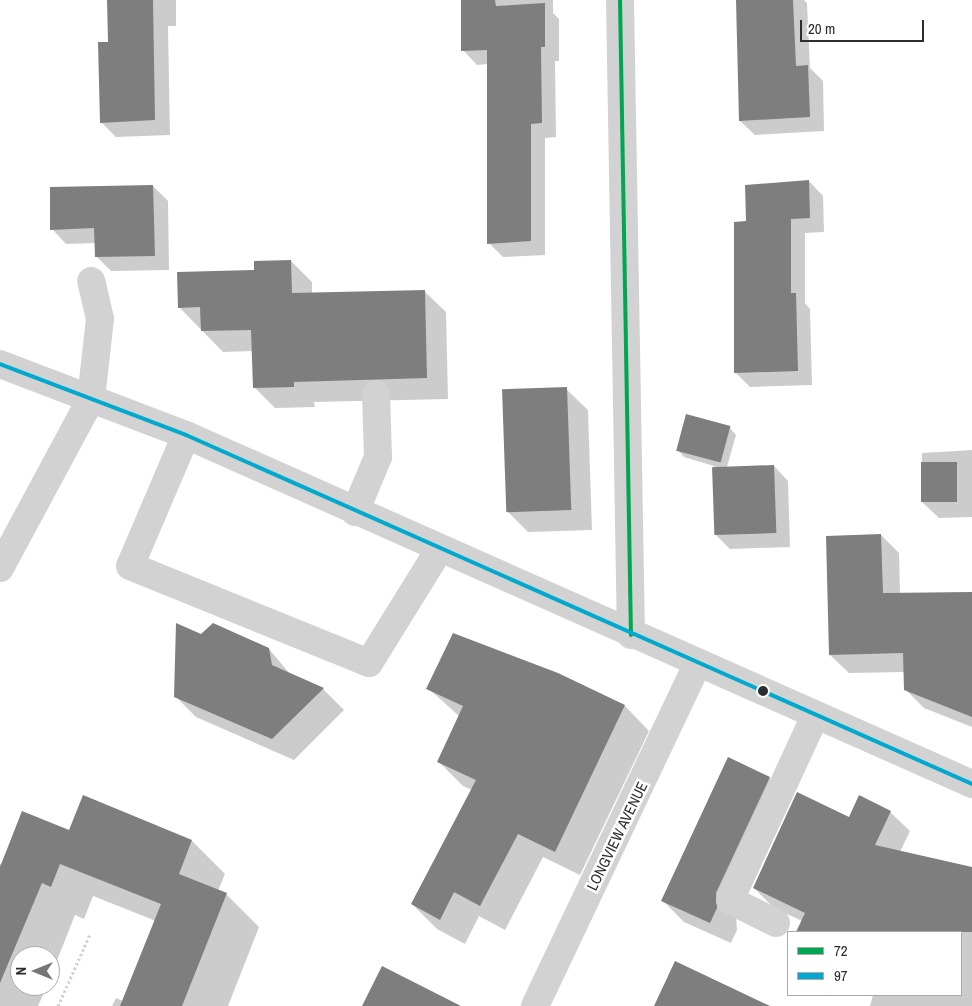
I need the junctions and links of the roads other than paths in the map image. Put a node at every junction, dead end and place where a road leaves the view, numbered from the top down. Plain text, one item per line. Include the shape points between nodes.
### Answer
1 (620, 0) edge
2 (91, 280) dead end
3 (0, 364) edge
4 (376, 394) dead end
5 (91, 399) junction
6 (186, 435) junction
7 (355, 512) junction
8 (439, 550) junction
9 (0, 568) edge
10 (632, 635) junction
11 (697, 665) junction
12 (815, 716) junction
13 (972, 784) edge
14 (776, 923) dead end
15 (535, 1006) edge

1 - 10 street
2 - 5 street via 100,319
3 - 5 street
4 - 7 street via 378,456
5 - 6 street
5 - 9 street
6 - 7 street
6 - 8 street via 130,566 369,663
7 - 8 street
8 - 10 street
10 - 11 street
11 - 12 street
11 - 15 street, LONGVIEW AVENUE
12 - 13 street
12 - 14 street via 730,900

